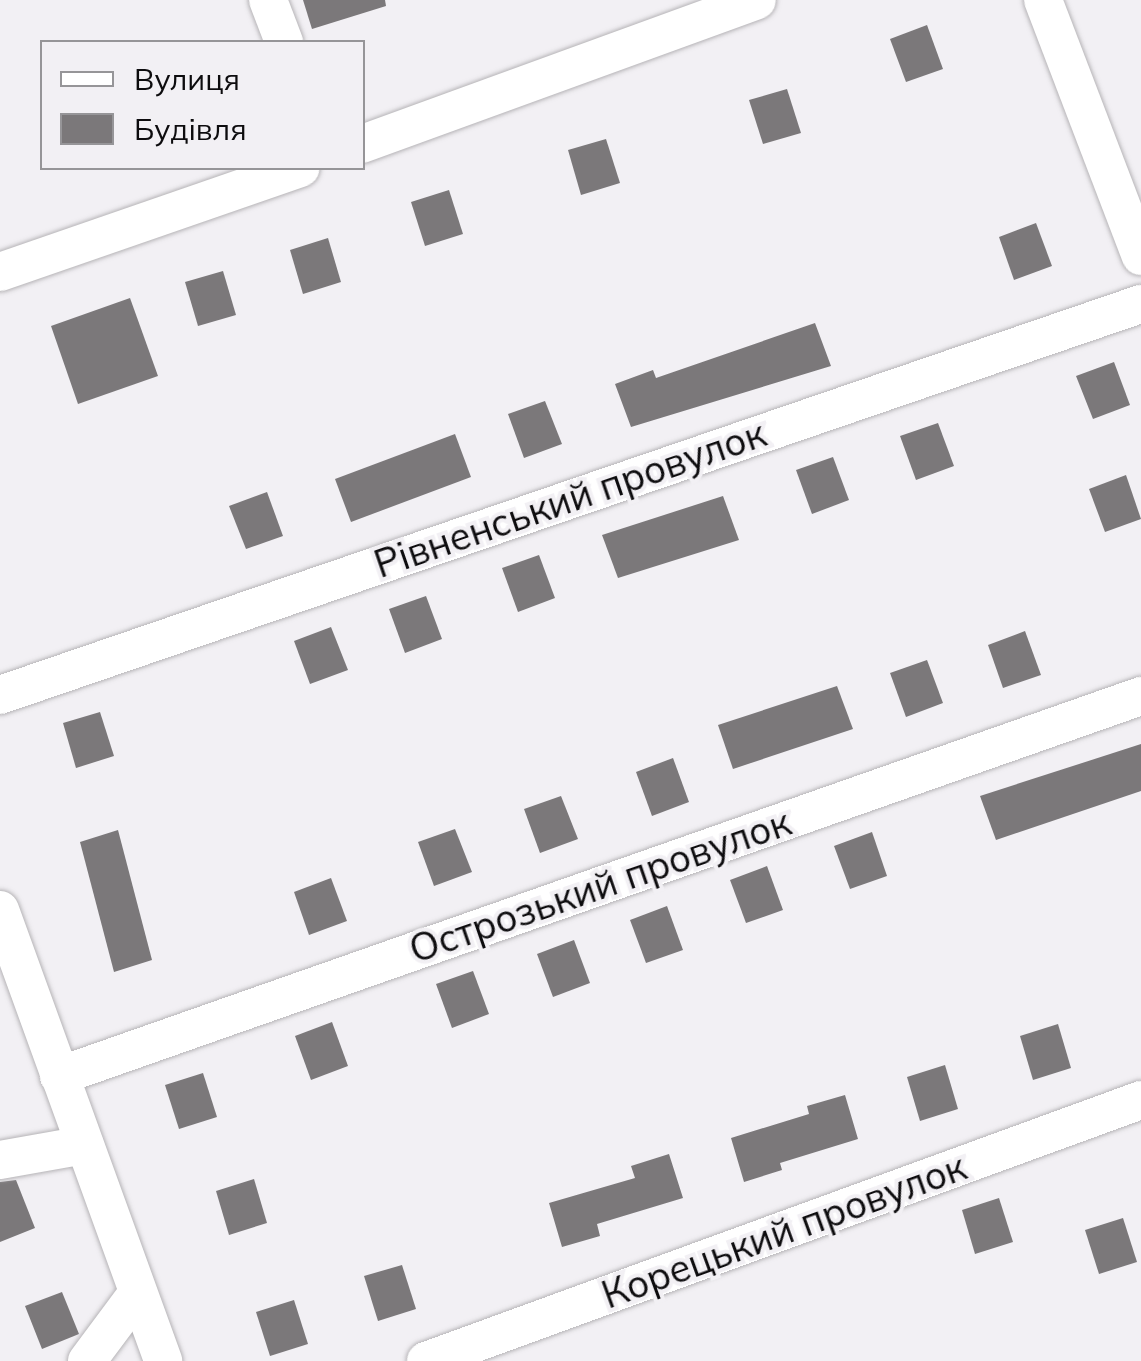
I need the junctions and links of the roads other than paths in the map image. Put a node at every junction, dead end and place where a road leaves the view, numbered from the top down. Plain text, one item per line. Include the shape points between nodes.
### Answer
1 (268, 0) edge
2 (757, 0) edge
3 (1043, 0) edge
4 (283, 40) edge
5 (365, 143) edge
6 (294, 170) edge
7 (1141, 256) edge
8 (0, 272) edge
9 (1141, 304) edge
10 (0, 695) edge
11 (1141, 696) edge
12 (0, 910) edge
13 (59, 1076) junction
14 (1141, 1100) edge
15 (85, 1145) junction
16 (0, 1160) edge
17 (138, 1294) junction
18 (88, 1361) edge
19 (163, 1361) edge
20 (426, 1361) edge

1 - 4 street
2 - 5 street
3 - 7 street
6 - 8 street
9 - 10 street, Рівненський провулок
11 - 13 street, Острозький провулок
12 - 13 street
13 - 15 street
14 - 20 street, Корецький провулок
15 - 16 street
15 - 17 street
17 - 18 street
17 - 19 street

